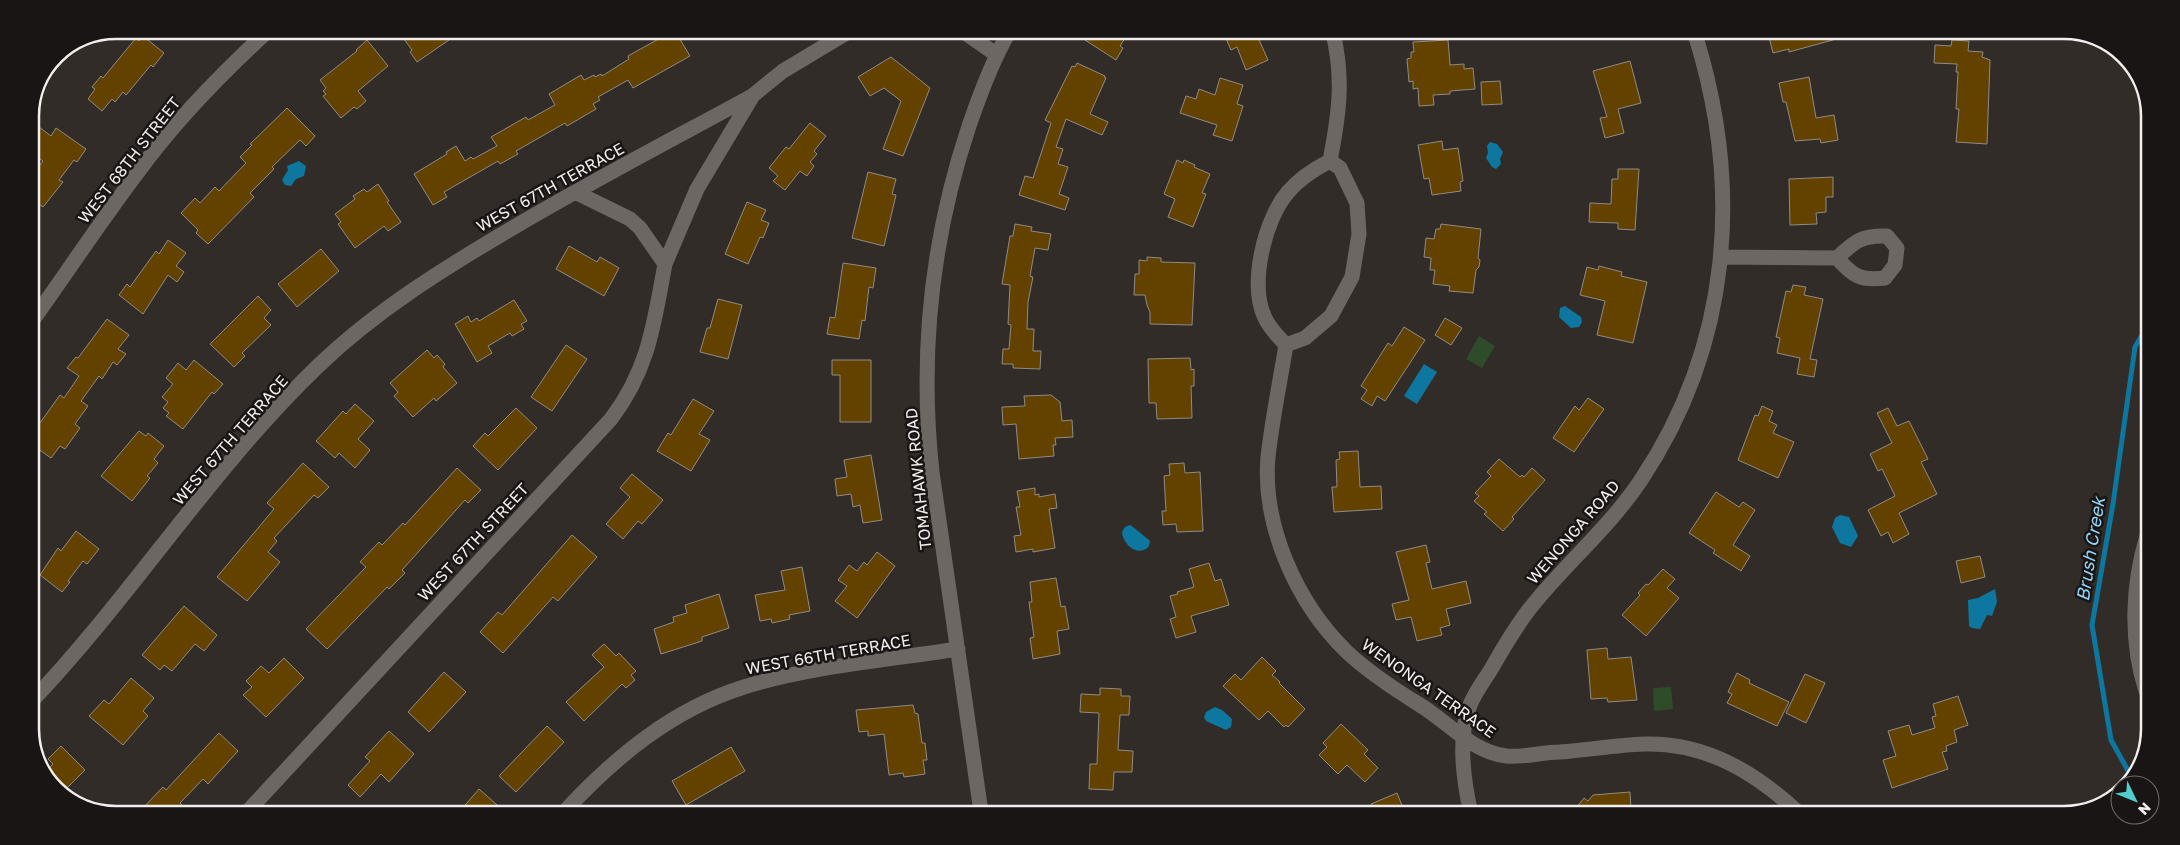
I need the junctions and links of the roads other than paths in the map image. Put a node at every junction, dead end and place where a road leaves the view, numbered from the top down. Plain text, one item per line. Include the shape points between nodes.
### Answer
1 (260, 39) edge
2 (837, 39) edge
3 (974, 39) edge
4 (1005, 39) edge
5 (1334, 39) edge
6 (1696, 39) edge
7 (997, 55) junction
8 (752, 96) junction
9 (649, 152) joint
10 (1330, 160) junction
11 (575, 192) junction
12 (1721, 256) junction
13 (1837, 258) dead end
14 (665, 264) junction
15 (39, 311) edge
16 (1286, 345) junction
17 (2141, 562) edge
18 (958, 649) junction
19 (2141, 664) edge
20 (39, 693) edge
21 (1464, 737) junction
22 (253, 806) edge
23 (570, 806) edge
24 (981, 806) edge
25 (1470, 806) edge
26 (1790, 806) edge

1 - 15 street, WEST 68TH STREET via 199,99 138,172
2 - 8 street, WEST 67TH STREET via 784,71
3 - 7 street
4 - 7 street, TOMAHAWK ROAD
5 - 10 street via 1339,59 1339,110
6 - 12 street, WENONGA ROAD via 1715,110 1724,214
7 - 18 street, TOMAHAWK ROAD via 954,172 942,220 930,297 926,369 928,435
8 - 9 street, WEST 67TH STREET
8 - 14 street, WEST 67TH STREET via 697,189
9 - 11 street, WEST 67TH TERRACE
10 - 16 street via 1308,172 1287,193 1270,223 1261,257 1257,292 1265,318
10 - 16 street via 1340,168 1357,203 1359,234 1352,277 1331,316 1305,338
11 - 14 street via 630,218
11 - 20 street, WEST 67TH TERRACE via 460,258 415,288 319,365 252,435 95,630
12 - 13 street
12 - 21 street, WENONGA ROAD via 1717,296 1704,348 1686,400 1662,446 1610,521 1516,627 1468,711
14 - 22 street, WEST 67TH STREET via 644,362 622,404
16 - 21 street, WENONGA TERRACE via 1268,458 1269,485 1275,528 1297,585 1345,650
17 - 19 street via 2135,614
18 - 23 street, WEST 66TH TERRACE via 775,679 720,696 653,732 627,751
18 - 24 street, TOMAHAWK ROAD
21 - 25 street, WENONGA ROAD via 1462,758
21 - 26 street, WENONGA TERRACE via 1483,751 1507,756 1642,744 1699,751 1759,780

